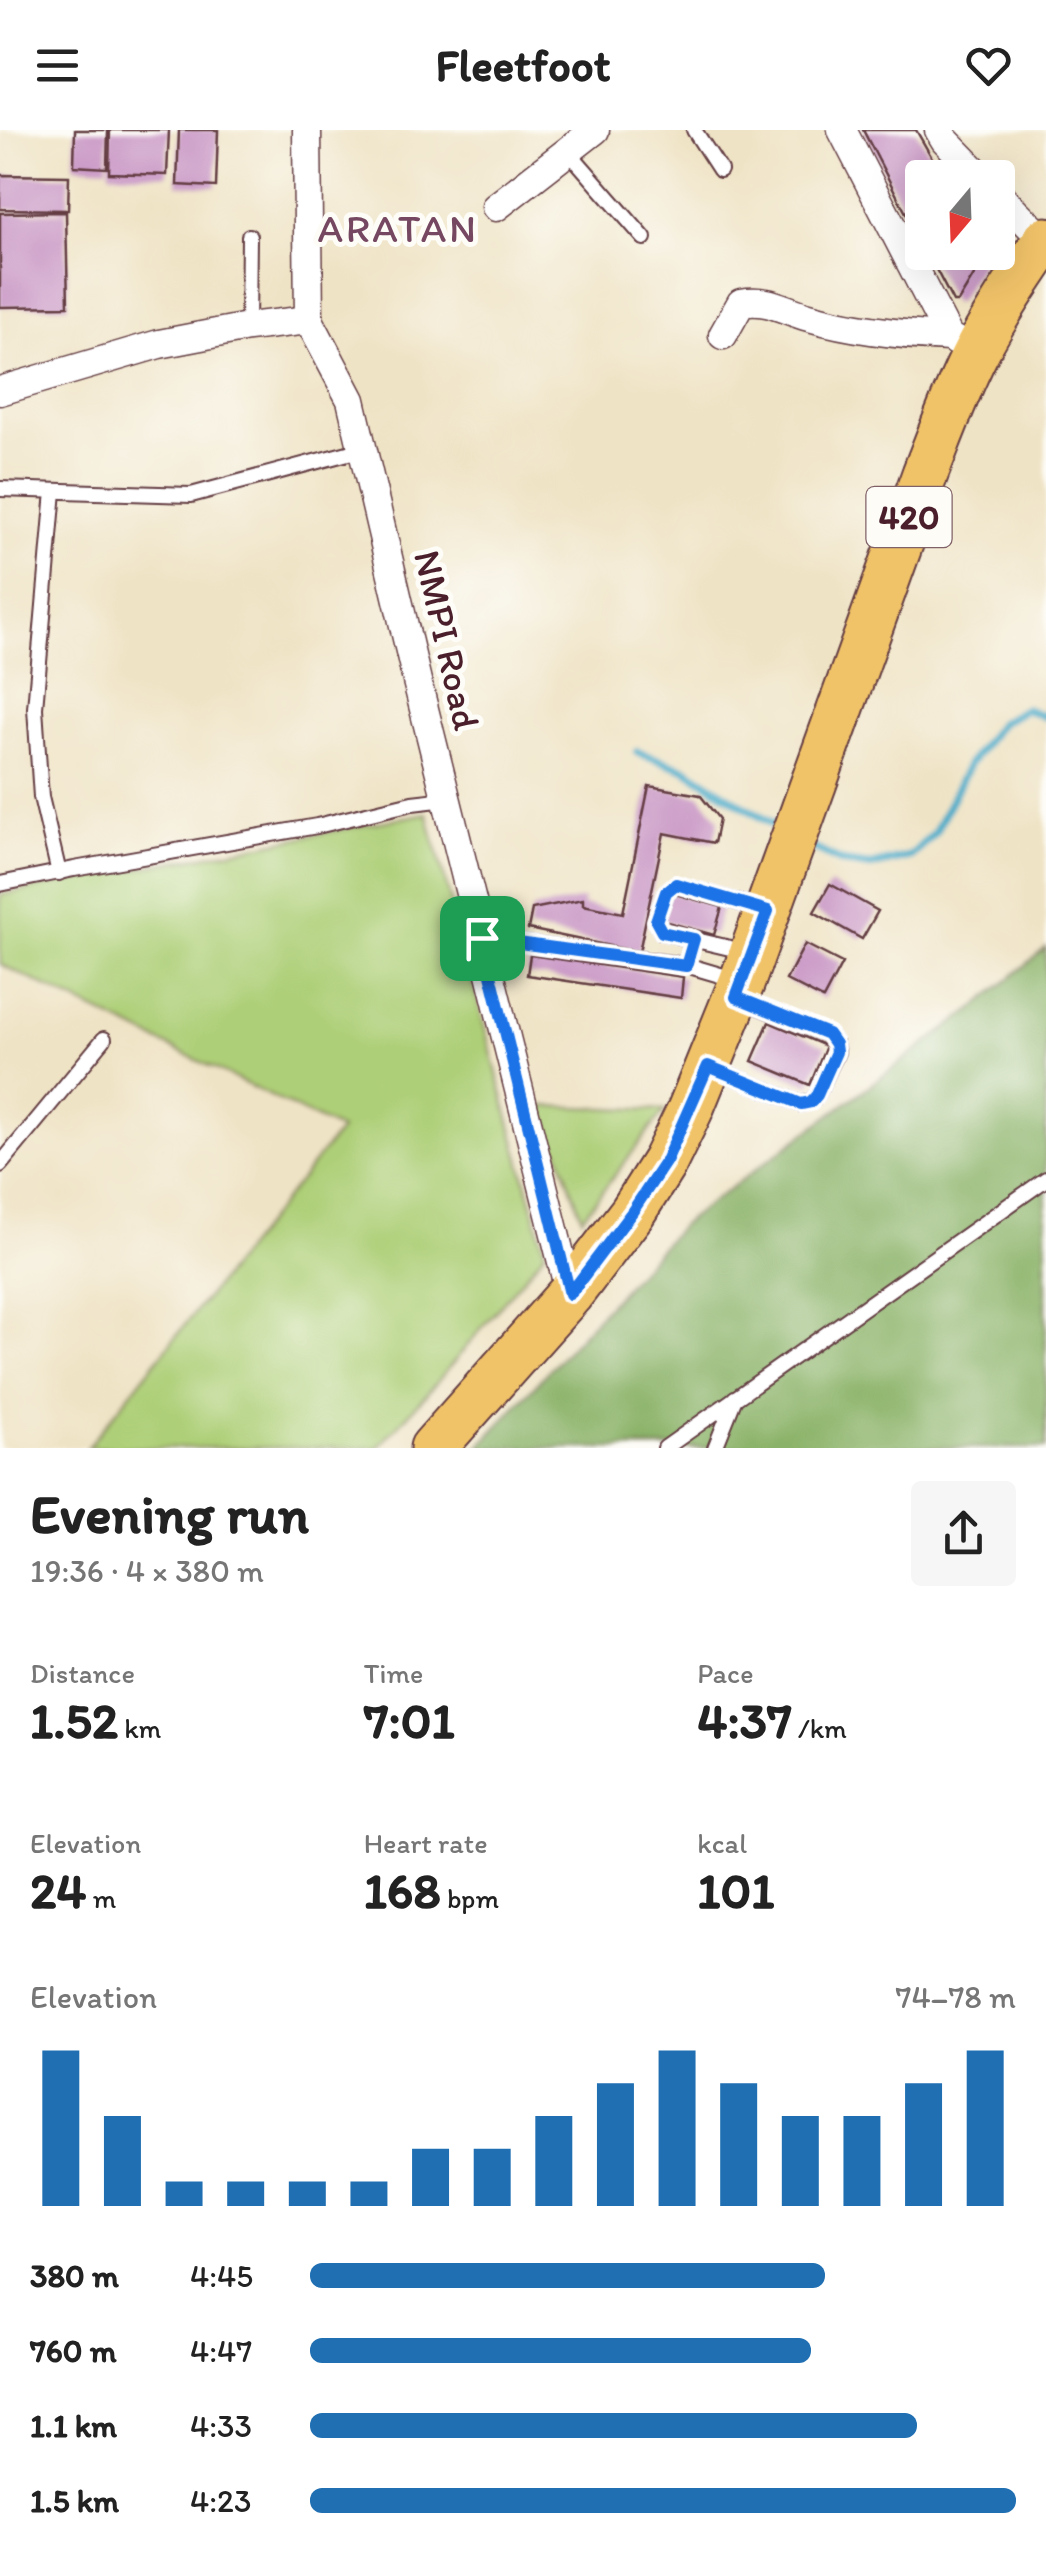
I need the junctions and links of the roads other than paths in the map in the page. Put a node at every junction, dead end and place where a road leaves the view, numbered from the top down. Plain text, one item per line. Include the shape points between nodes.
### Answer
1 (306, 130) edge
2 (596, 130) edge
3 (694, 130) edge
4 (842, 130) edge
5 (938, 130) edge
6 (568, 151) junction
7 (964, 160) edge
8 (720, 170) dead end
9 (496, 206) dead end
10 (1015, 211) edge
11 (249, 236) dead end
12 (644, 238) dead end
13 (1045, 240) edge
14 (310, 320) junction
15 (248, 327) junction
16 (723, 335) dead end
17 (963, 344) junction
18 (0, 391) edge
19 (363, 449) junction
20 (0, 489) edge
21 (54, 491) junction
22 (447, 799) junction
23 (59, 873) junction
24 (0, 884) edge
25 (773, 897) junction
26 (482, 938) junction
27 (694, 939) junction
28 (686, 966) junction
29 (744, 977) junction
30 (104, 1039) dead end
31 (708, 1066) junction
32 (0, 1165) edge
33 (1046, 1179) edge
34 (570, 1294) junction
35 (735, 1398) junction
36 (433, 1448) edge
37 (665, 1448) edge
38 (715, 1448) edge

1 - 14 street
2 - 6 street
3 - 8 lane
4 - 17 street
5 - 7 street
6 - 9 street
6 - 12 lane
10 - 13 street
11 - 15 lane
13 - 17 main road, 420 via 1012,290
14 - 15 street
14 - 19 street, NMPI Road via 351,400
15 - 18 street via 160,344
16 - 17 street via 740,303 756,300 854,327
17 - 25 main road, 420 via 925,474
19 - 21 lane via 191,496
19 - 22 street, NMPI Road
20 - 21 lane
21 - 23 lane via 35,708 41,798
22 - 23 lane
22 - 26 street, NMPI Road
23 - 24 lane
25 - 27 lane via 670,887 658,928
25 - 29 main road, 420
26 - 28 lane
26 - 34 street, NMPI Road
27 - 28 lane
27 - 29 lane
28 - 29 lane
29 - 31 main road, 420
29 - 31 lane via 828,1034 836,1052 817,1095 801,1104
30 - 32 lane
31 - 34 main road, 420 via 666,1161
33 - 35 lane
34 - 36 main road, 420
35 - 37 lane
35 - 38 lane

